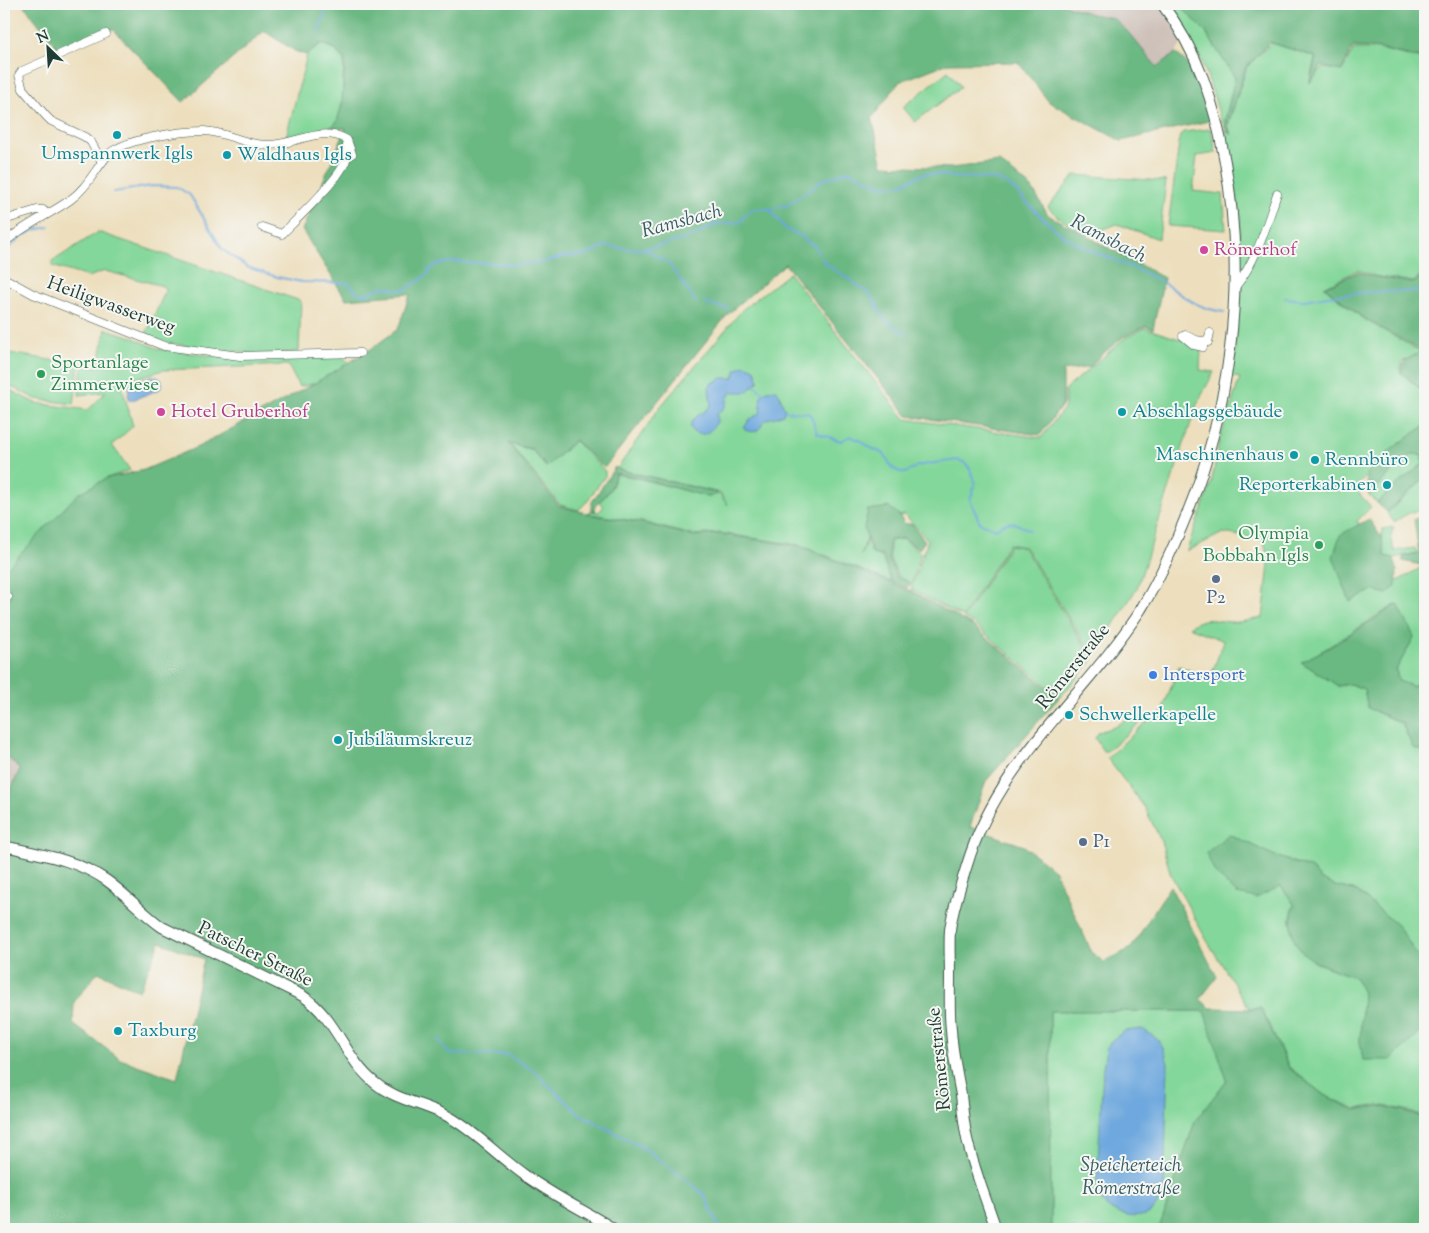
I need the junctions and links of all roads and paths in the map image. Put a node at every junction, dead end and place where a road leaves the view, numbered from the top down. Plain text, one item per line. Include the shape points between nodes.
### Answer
1 (1162, 4) edge
2 (106, 34) dead end
3 (347, 140) junction
4 (352, 154) dead end
5 (102, 162) junction
6 (1277, 194) dead end
7 (47, 214) junction
8 (4, 220) edge
9 (262, 227) dead end
10 (4, 243) edge
11 (4, 278) edge
12 (1236, 286) junction
13 (1210, 333) dead end
14 (1203, 347) dead end
15 (360, 353) dead end
16 (4, 846) edge
17 (614, 1229) edge
18 (996, 1229) edge

1 - 12 main road, Römerstraße via 1194,53 1209,91 1230,193
2 - 5 street via 19,75 23,88 46,116 91,142
3 - 4 street
3 - 5 street via 327,133 264,145 214,132 195,132 124,144
3 - 9 street via 347,158 343,165 282,234
5 - 7 street via 74,197
6 - 12 street via 1263,236 1246,273
7 - 8 street via 40,209
7 - 10 street
11 - 15 street, Heiligwasserweg via 33,294 161,346 240,356
12 - 18 main road, Römerstraße via 1223,401 1202,478 1172,550 1151,592 1123,635 1017,765 986,816 967,863 950,927 950,1029 968,1144
13 - 14 street via 1208,342 1183,336 1194,345
16 - 17 main road, Patscher Straße via 70,862 90,871 113,885 162,927 303,996 323,1013 357,1065 375,1084 453,1120 535,1183

